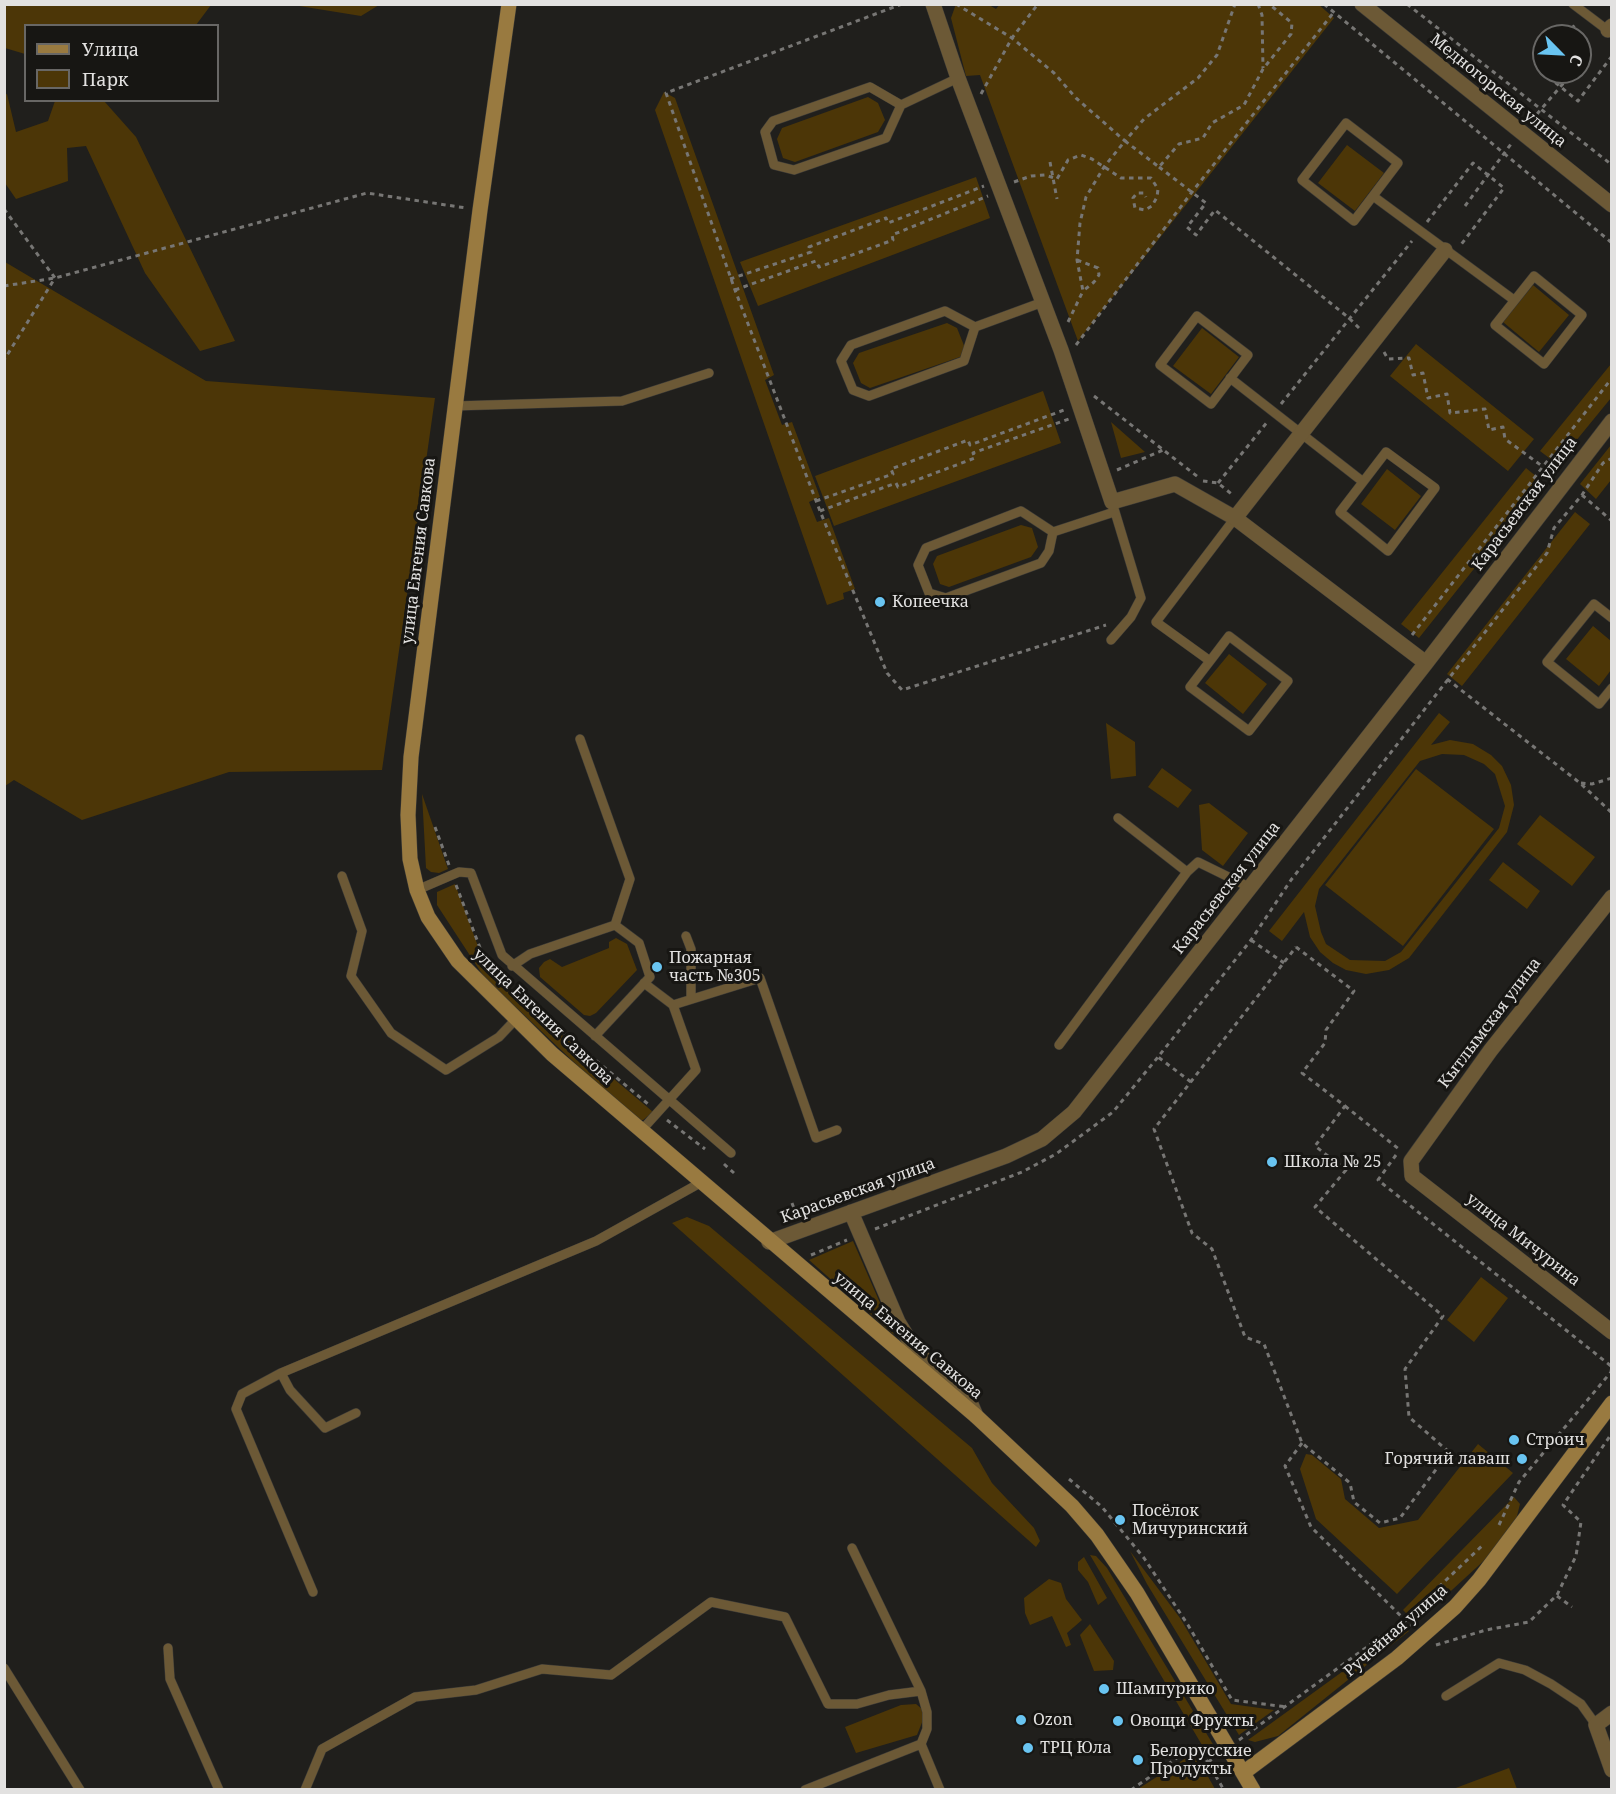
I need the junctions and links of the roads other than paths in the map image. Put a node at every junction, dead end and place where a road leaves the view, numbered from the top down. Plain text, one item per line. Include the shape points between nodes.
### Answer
1 (509, 4) edge
2 (933, 4) edge
3 (1362, 4) edge
4 (1573, 4) edge
5 (1610, 30) edge
6 (958, 78) junction
7 (901, 105) junction
8 (1373, 196) junction
9 (1611, 205) edge
10 (1445, 250) junction
11 (1514, 300) junction
12 (1043, 302) junction
13 (975, 327) junction
14 (710, 373) dead end
15 (1230, 378) junction
16 (454, 406) junction
17 (1611, 421) edge
18 (1300, 433) junction
19 (1362, 481) junction
20 (1113, 507) junction
21 (1235, 518) junction
22 (1053, 532) junction
23 (1611, 618) edge
24 (1111, 640) dead end
25 (1210, 661) junction
26 (1426, 663) junction
27 (1611, 688) edge
28 (580, 740) dead end
29 (1118, 818) dead end
30 (1187, 872) junction
31 (342, 876) dead end
32 (1251, 888) junction
33 (417, 890) junction
34 (1611, 897) edge
35 (615, 926) junction
36 (686, 936) dead end
37 (512, 966) junction
38 (644, 983) junction
39 (690, 999) junction
40 (673, 1005) junction
41 (516, 1019) junction
42 (595, 1036) junction
43 (1059, 1045) dead end
44 (670, 1100) junction
45 (837, 1130) dead end
46 (640, 1132) junction
47 (732, 1153) dead end
48 (1412, 1176) joint
49 (700, 1183) junction
50 (851, 1212) junction
51 (769, 1242) junction
52 (1611, 1332) edge
53 (280, 1373) junction
54 (1611, 1403) edge
55 (356, 1413) dead end
56 (976, 1416) junction
57 (852, 1548) dead end
58 (313, 1592) dead end
59 (168, 1648) dead end
60 (4, 1668) edge
61 (921, 1691) junction
62 (1446, 1696) dead end
63 (1611, 1713) edge
64 (1596, 1725) junction
65 (921, 1744) junction
66 (1611, 1770) edge
67 (1244, 1773) junction
68 (80, 1790) edge
69 (219, 1790) edge
70 (305, 1790) edge
71 (805, 1790) edge
72 (940, 1790) edge
73 (1253, 1790) edge

1 - 16 main road, улица Евгения Савкова
2 - 6 street
3 - 9 street, Медногорская улица
4 - 5 lane
6 - 7 lane
6 - 12 street
7 - 7 lane via 870,87 773,121 765,132 774,165 794,170 886,138
8 - 8 lane via 1354,220 1302,180 1346,123 1398,163
8 - 10 lane
10 - 11 lane
10 - 18 street
11 - 11 lane via 1534,276 1582,315 1544,364 1495,325
12 - 13 lane
12 - 20 street via 1066,350
13 - 13 lane via 945,311 851,345 841,361 853,390 870,396 964,361
14 - 16 lane via 622,401
15 - 15 lane via 1211,404 1160,365 1197,316 1248,355
15 - 18 lane
16 - 33 main road, улица Евгения Савкова via 411,757 409,848
17 - 26 street, Карасьевская улица
18 - 19 lane
18 - 21 street
19 - 19 lane via 1386,452 1435,488 1388,550 1340,512
20 - 21 street via 1175,484
20 - 22 lane
20 - 24 lane via 1141,598
21 - 25 lane via 1156,622
21 - 26 street
22 - 22 lane via 1021,511 926,548 918,565 929,593 946,598 1041,563 1049,551
23 - 27 lane via 1594,604 1547,662 1599,704
25 - 25 lane via 1229,636 1288,681 1249,731 1190,687
26 - 32 street, Карасьевская улица
28 - 35 lane via 630,879
29 - 30 lane
30 - 32 lane via 1198,862
30 - 43 lane
31 - 41 lane via 362,931 351,976 391,1033 446,1070 499,1037
32 - 50 street, Карасьевская улица via 1074,1112 1042,1139 968,1171
33 - 37 lane via 459,872 471,873 502,955
33 - 41 main road, улица Евгения Савкова via 428,917 458,961
34 - 48 street, Кытлымская улица via 1490,1051 1417,1152 1411,1161
35 - 37 lane via 530,954
35 - 38 lane via 639,943 650,977
36 - 39 lane via 692,949
37 - 42 lane
38 - 40 lane
38 - 42 lane
39 - 40 lane
39 - 45 lane via 760,978 816,1138
40 - 44 lane via 696,1070
41 - 46 main road, улица Евгения Савкова
42 - 44 lane
44 - 46 lane
44 - 47 lane
46 - 49 main road, улица Евгения Савкова
48 - 52 street, улица Мичурина
49 - 51 main road, улица Евгения Савкова
49 - 53 lane via 596,1241
50 - 51 street, Карасьевская улица
50 - 56 street via 898,1322 916,1351 970,1401
51 - 56 main road, улица Евгения Савкова
53 - 55 lane via 290,1390 325,1428
53 - 58 lane via 242,1395 236,1409
54 - 67 main road, Ручейная улица via 1455,1607
56 - 67 main road, улица Евгения Савкова via 1072,1506 1096,1535 1137,1593
57 - 61 lane
59 - 69 lane via 170,1679
60 - 68 lane
61 - 65 lane via 927,1712 927,1729
61 - 70 lane via 857,1704 828,1704 785,1617 711,1602 611,1675 542,1669 476,1690 415,1697 322,1749
62 - 64 lane via 1499,1663 1525,1670 1551,1684 1581,1704
63 - 64 street
64 - 66 street
65 - 71 lane
65 - 72 lane
67 - 73 main road, улица Евгения Савкова

